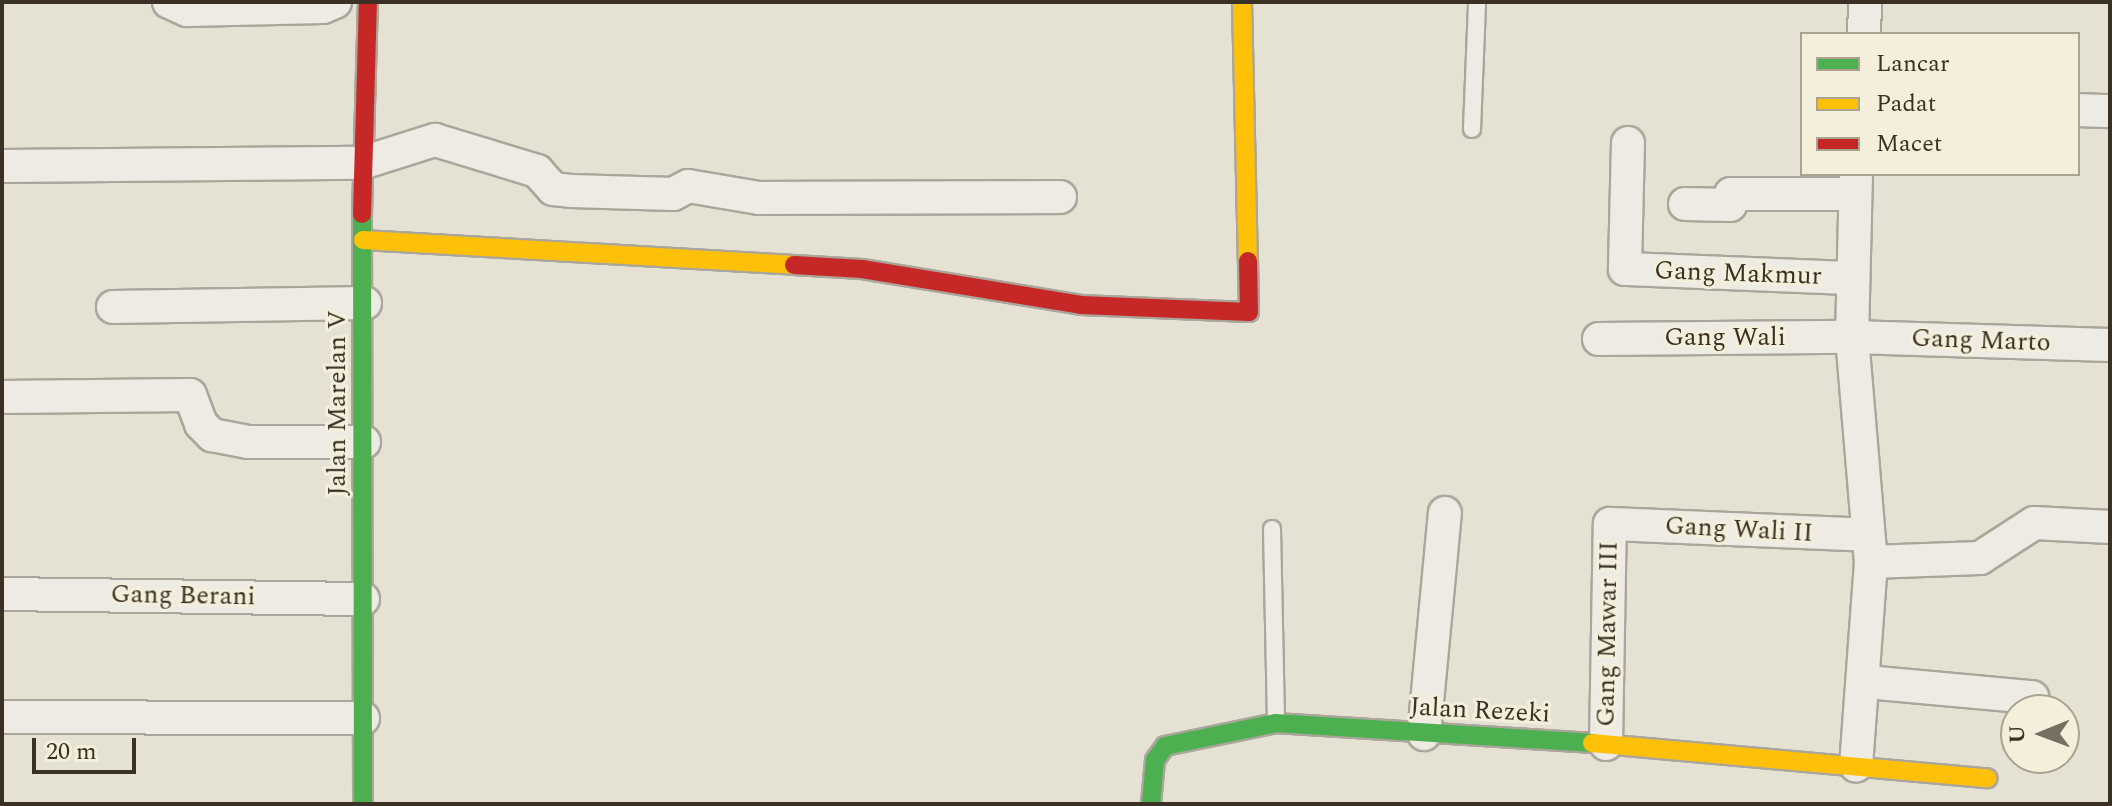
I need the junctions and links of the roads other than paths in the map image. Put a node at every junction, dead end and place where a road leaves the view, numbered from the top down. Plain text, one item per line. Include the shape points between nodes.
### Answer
1 (169, 2) edge
2 (335, 2) edge
3 (368, 2) edge
4 (1242, 2) edge
5 (1477, 2) edge
6 (1865, 2) edge
7 (1864, 32) edge
8 (2080, 110) edge
9 (2110, 111) edge
10 (1472, 129) dead end
11 (1628, 143) dead end
12 (362, 163) junction
13 (2, 166) edge
14 (1855, 184) edge
15 (1060, 197) dead end
16 (1685, 204) dead end
17 (363, 240) junction
18 (1851, 278) junction
19 (365, 303) junction
20 (113, 307) dead end
21 (1852, 337) junction
22 (1599, 339) dead end
23 (2110, 345) edge
24 (2, 397) edge
25 (364, 442) junction
26 (1445, 513) dead end
27 (1610, 524) joint
28 (2110, 527) edge
29 (1272, 529) dead end
30 (1869, 549) junction
31 (2, 594) edge
32 (363, 599) junction
33 (1866, 682) junction
34 (2000, 694) edge
35 (2, 696) edge
36 (362, 708) junction
37 (2, 717) edge
38 (1276, 723) junction
39 (1424, 734) junction
40 (1606, 744) junction
41 (1856, 765) junction
42 (1987, 778) dead end
43 (363, 804) edge
44 (1151, 804) edge

1 - 2 street via 187,10 323,7
3 - 12 street, Jalan Marelan V
4 - 17 street via 1249,312 1081,305 862,269
5 - 10 lane
6 - 7 street
8 - 9 street
11 - 18 street, Gang Makmur via 1625,269
12 - 13 street
12 - 15 street via 435,140 537,171 553,189 571,191 673,194 688,186 759,198
12 - 17 street, Jalan Marelan V
14 - 16 street via 1731,194 1730,205
14 - 18 street
17 - 19 street, Jalan Marelan V
18 - 21 street
19 - 20 street
19 - 25 street, Jalan Marelan V
21 - 22 street, Gang Wali
21 - 23 street, Gang Marto
21 - 30 street
24 - 25 street via 190,395 201,424 212,435 248,442
25 - 32 street, Jalan Marelan V
26 - 39 street
27 - 30 street, Gang Wali II
27 - 40 street, Gang Mawar III
28 - 30 street, Gang Wali II via 2034,523 1980,558
29 - 38 lane
30 - 33 street
31 - 32 street, Gang Berani
32 - 36 street, Jalan Marelan V
33 - 34 street
33 - 41 street
35 - 36 street
36 - 37 street
36 - 43 street, Jalan Marelan V
38 - 39 street, Jalan Rezeki
38 - 44 street, Jalan Rezeki via 1165,746 1155,760
39 - 40 street, Jalan Rezeki
40 - 41 street, Jalan Rezeki
41 - 42 street, Jalan Rezeki

